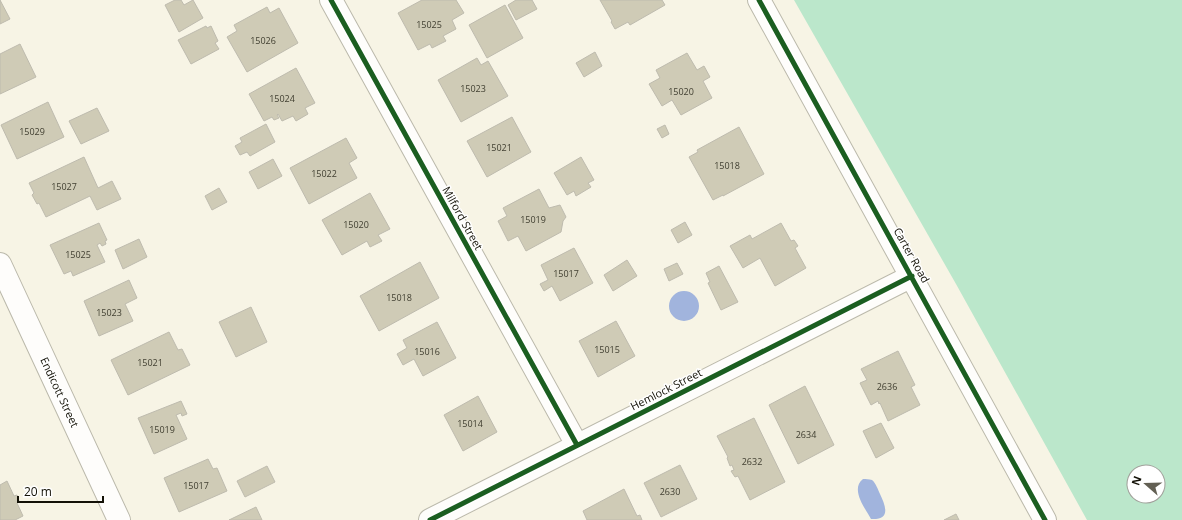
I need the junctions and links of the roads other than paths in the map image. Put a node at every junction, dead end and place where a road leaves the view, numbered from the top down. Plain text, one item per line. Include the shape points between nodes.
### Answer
1 (331, 0) edge
2 (759, 0) edge
3 (0, 264) edge
4 (912, 276) junction
5 (577, 445) junction
6 (119, 520) edge
7 (430, 520) edge
8 (1045, 520) edge

1 - 5 street, Milford Street
2 - 4 street, Carter Road
3 - 6 street, Endicott Street
4 - 5 street, Hemlock Street
4 - 8 street, Carter Road
5 - 7 street, Hemlock Street

